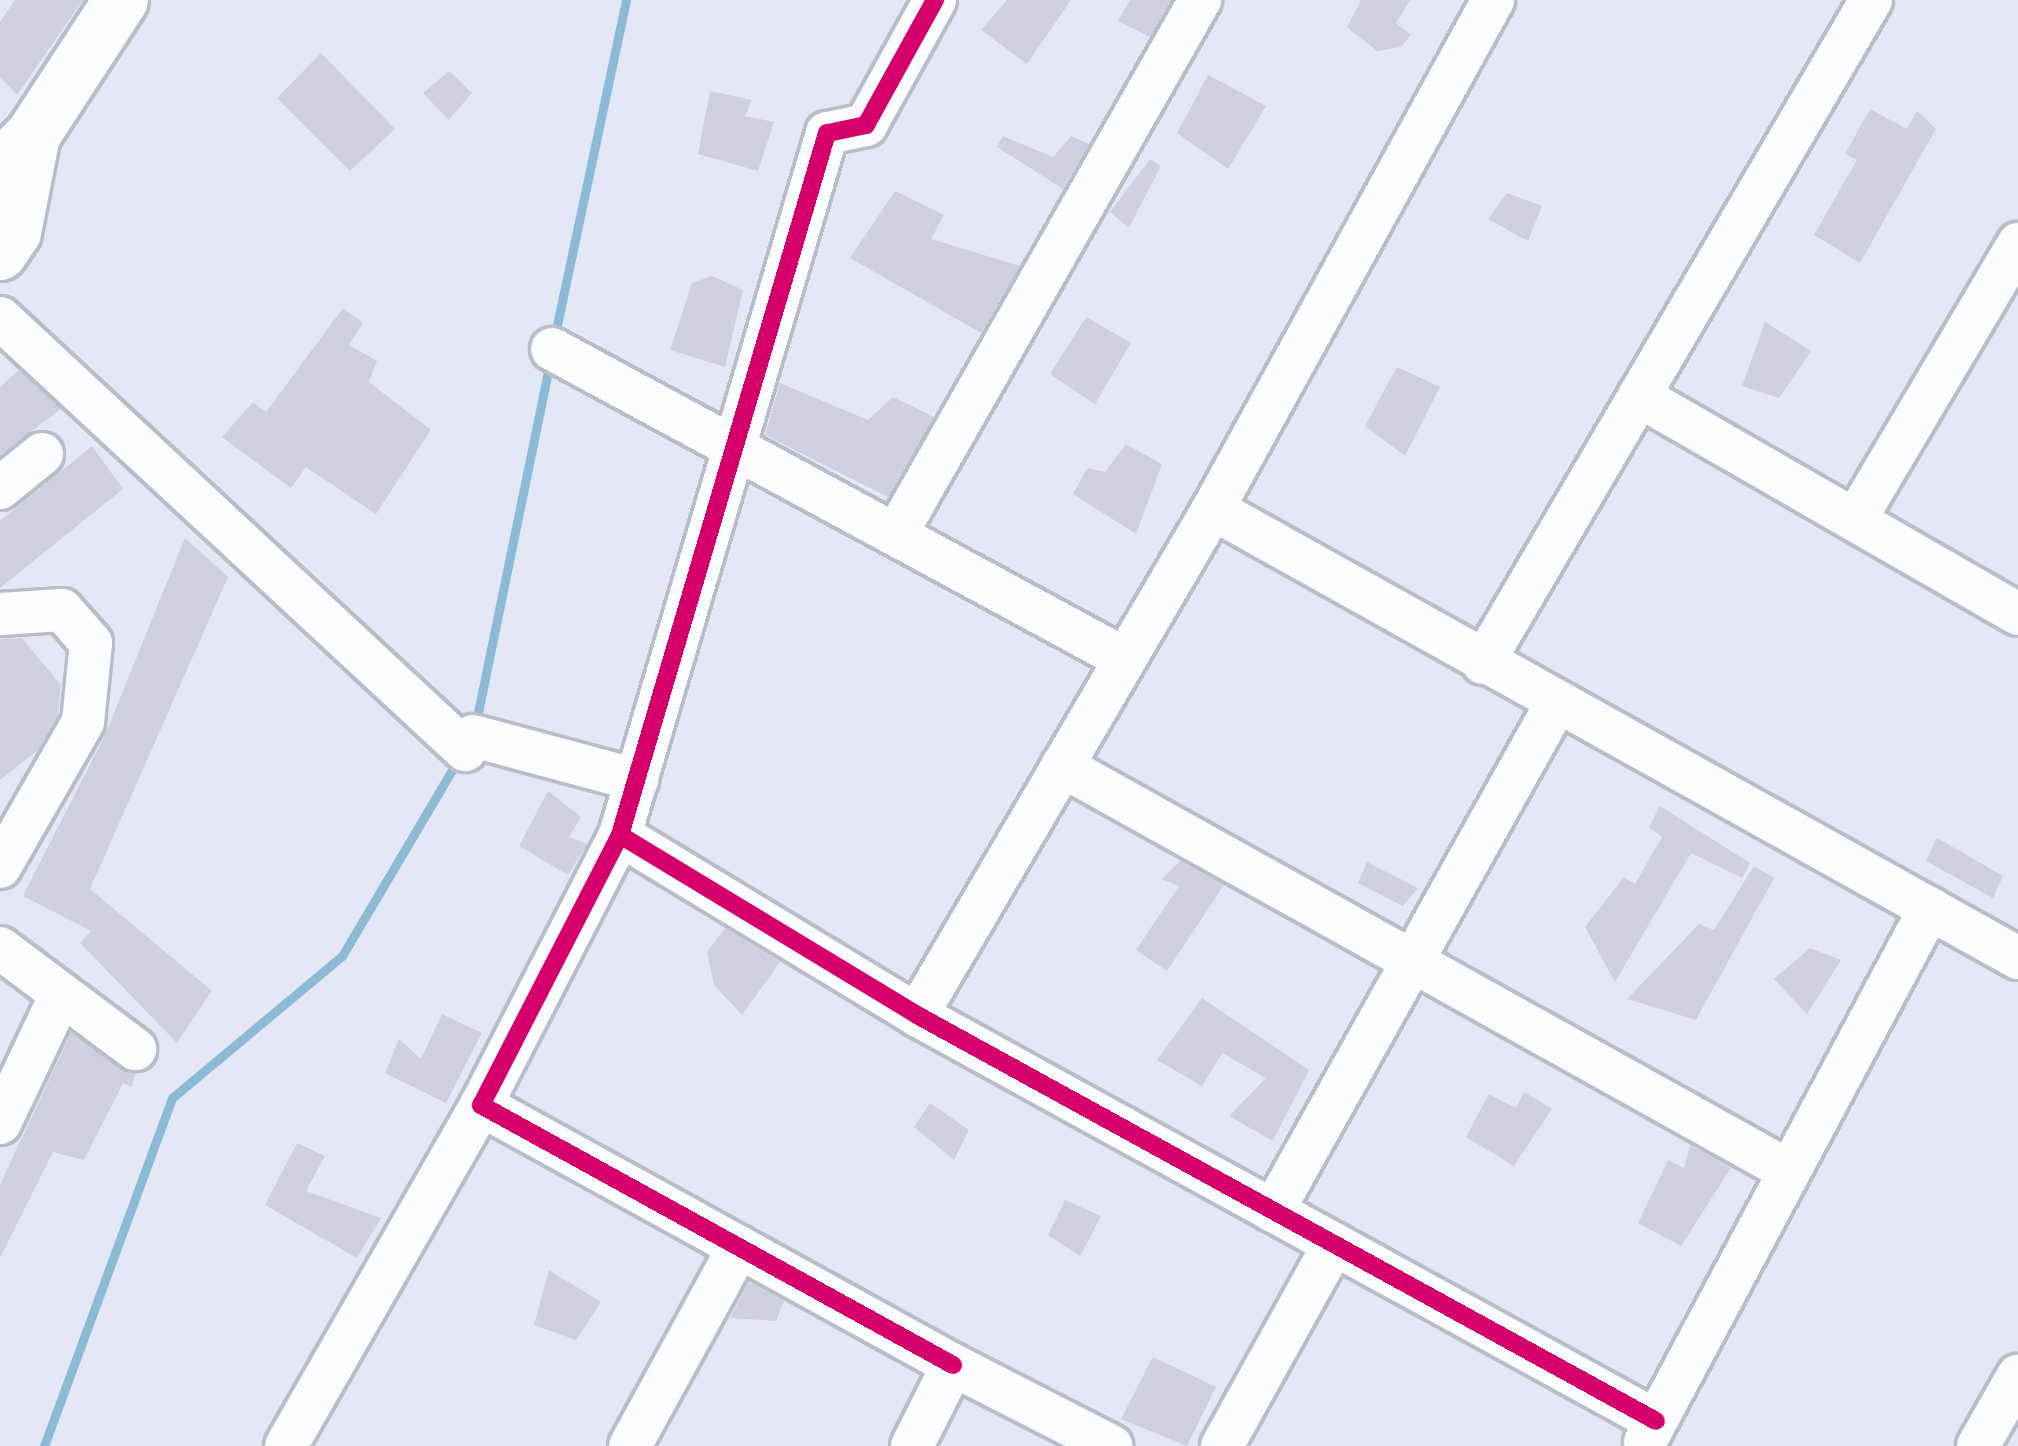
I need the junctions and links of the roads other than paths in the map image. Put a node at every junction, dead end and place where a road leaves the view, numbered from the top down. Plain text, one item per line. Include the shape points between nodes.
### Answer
1 (121, 0) edge
2 (934, 0) edge
3 (1200, 0) edge
4 (1493, 0) edge
5 (1871, 0) edge
6 (16, 152) edge
7 (2018, 244) edge
8 (0, 253) edge
9 (0, 318) edge
10 (552, 349) dead end
11 (1640, 396) junction
12 (734, 447) junction
13 (42, 454) dead end
14 (0, 488) edge
15 (1213, 509) junction
16 (1855, 520) junction
17 (899, 529) junction
18 (0, 614) edge
19 (2018, 614) edge
20 (1125, 659) junction
21 (1483, 664) junction
22 (1556, 704) junction
23 (1063, 766) junction
24 (637, 780) junction
25 (620, 835) junction
26 (0, 867) edge
27 (1930, 908) junction
28 (0, 948) edge
29 (2018, 958) edge
30 (1411, 960) junction
31 (59, 999) junction
32 (916, 1015) junction
33 (135, 1049) dead end
34 (481, 1105) junction
35 (0, 1123) edge
36 (1790, 1171) junction
37 (1273, 1211) junction
38 (1334, 1244) junction
39 (740, 1247) junction
40 (953, 1365) junction
41 (2018, 1376) edge
42 (1649, 1434) edge
43 (286, 1446) edge
44 (630, 1446) edge
45 (912, 1446) edge
46 (1111, 1446) edge
47 (1222, 1446) edge
48 (1978, 1446) edge

1 - 6 main road
2 - 12 street via 866,125 827,133
3 - 17 street
4 - 15 street
5 - 11 street
6 - 8 main road via 14,232
7 - 16 street
9 - 24 street via 469,743
10 - 12 street
11 - 16 street
11 - 21 street
12 - 17 street
12 - 24 street
13 - 14 street
15 - 20 street
15 - 21 street
16 - 19 street
17 - 20 street
18 - 26 street via 62,610 91,644 80,729
20 - 23 street
21 - 22 street
22 - 27 street
22 - 30 street
23 - 30 street
23 - 32 street
24 - 25 street
25 - 32 street
25 - 34 street
27 - 29 street
27 - 36 street
28 - 31 street
30 - 36 street
30 - 37 street
31 - 33 street
31 - 35 street
32 - 37 street
34 - 39 street
34 - 43 street
36 - 42 street
37 - 38 street
38 - 42 street
38 - 47 street
39 - 40 street
39 - 44 street
40 - 45 street
40 - 46 street
41 - 48 street

